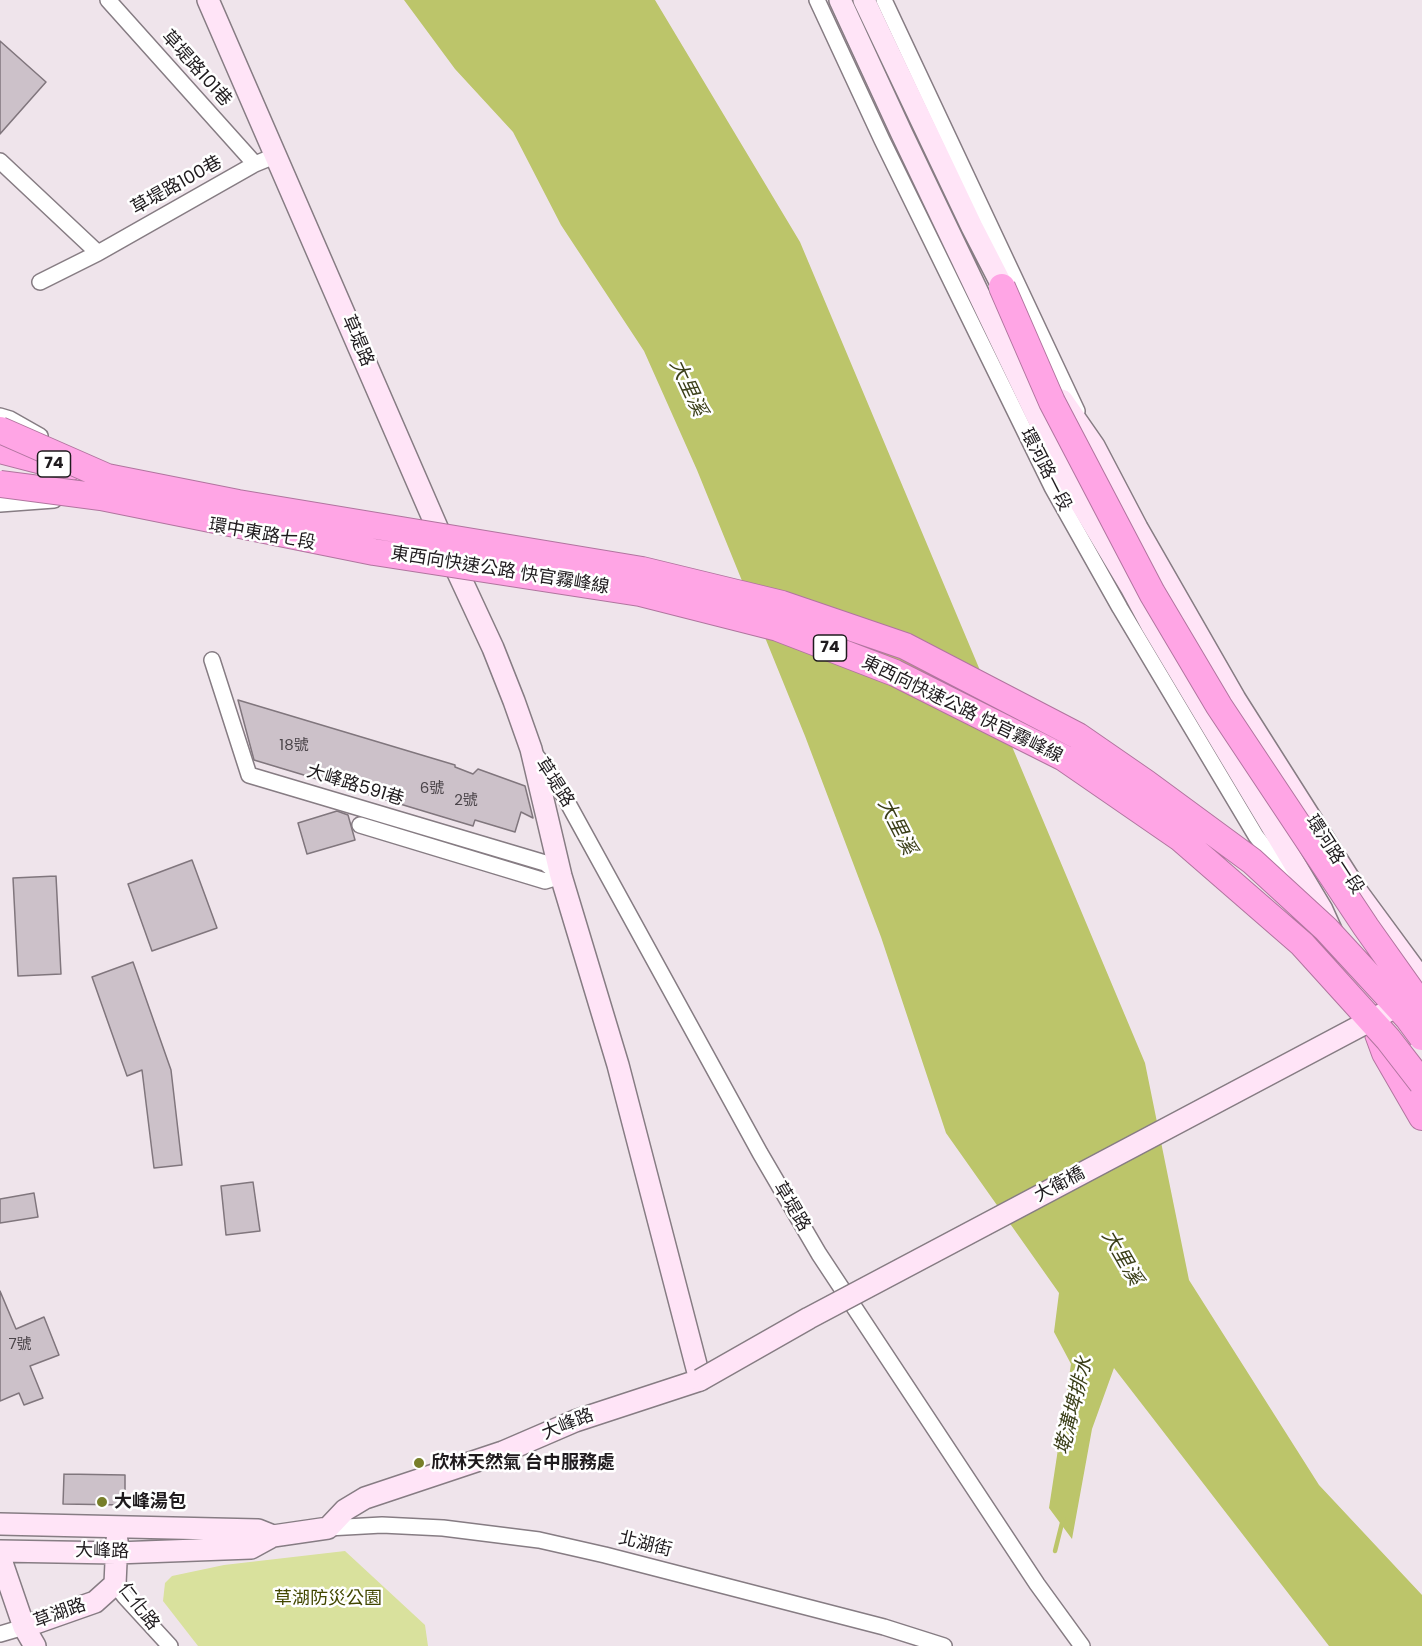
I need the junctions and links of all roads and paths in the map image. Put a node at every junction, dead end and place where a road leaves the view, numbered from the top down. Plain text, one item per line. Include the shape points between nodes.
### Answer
1 (108, 0) edge
2 (208, 0) edge
3 (817, 0) edge
4 (840, 0) edge
5 (864, 0) edge
6 (884, 0) edge
7 (276, 155) junction
8 (0, 161) edge
9 (255, 164) junction
10 (98, 253) junction
11 (40, 282) dead end
12 (1002, 287) junction
13 (0, 416) edge
14 (0, 430) edge
15 (0, 438) edge
16 (1094, 446) junction
17 (0, 450) edge
18 (82, 460) junction
19 (0, 473) edge
20 (0, 480) edge
21 (0, 484) edge
22 (104, 487) junction
23 (69, 498) junction
24 (0, 504) edge
25 (439, 532) junction
26 (456, 568) junction
27 (212, 660) dead end
28 (531, 749) junction
29 (360, 825) dead end
30 (561, 876) junction
31 (1322, 910) junction
32 (1422, 982) edge
33 (1366, 1003) junction
34 (1422, 1006) edge
35 (1422, 1037) edge
36 (1422, 1071) edge
37 (1422, 1083) edge
38 (1422, 1097) edge
39 (1422, 1117) edge
40 (700, 1380) junction
41 (0, 1524) edge
42 (117, 1527) junction
43 (328, 1528) junction
44 (273, 1536) junction
45 (0, 1551) edge
46 (117, 1553) junction
47 (0, 1557) edge
48 (116, 1584) junction
49 (24, 1627) junction
50 (0, 1634) edge
51 (35, 1646) edge
52 (170, 1646) edge
53 (944, 1646) edge
54 (1082, 1646) edge

1 - 9 street, 草堤路101巷
2 - 7 street, 草堤路
3 - 31 street, 環河路一段 via 1052,488 1256,836 1287,876
4 - 31 street, 環河路一段 via 1069,483
5 - 12 street, 環河路一段
6 - 16 street, 環河路一段
7 - 9 street, 草堤路100巷
7 - 25 street, 草堤路
8 - 10 street
9 - 10 street, 草堤路100巷
10 - 11 street, 草堤路100巷
12 - 16 street, 環河路一段 via 1039,349 1065,405
12 - 34 highway, bridge via 1053,402 1152,593 1220,706
13 - 18 street, 環中東路七段
14 - 22 highway, bridge
15 - 18 street, 環中東路七段
16 - 32 street, 環河路一段 via 1235,699 1358,893
17 - 22 highway, 東西向快速公路 快官霧峰線 / 74, bridge
18 - 25 street, 環中東路七段 via 109,471 239,499
19 - 22 highway, 東西向快速公路 快官霧峰線 / 74, bridge
20 - 23 street, 環中東路七段
21 - 22 highway, bridge
22 - 35 highway, 東西向快速公路 快官霧峰線 / 74, bridge via 238,503 642,570 782,604 905,646 1078,736 1252,861 1326,929
22 - 37 highway, 東西向快速公路 快官霧峰線 / 74, bridge via 374,552 640,593 778,628 894,674 1064,758 1180,838 1302,944 1388,1039
23 - 24 street, 環中東路七段
23 - 26 street, 環中東路七段
25 - 26 street, 草堤路
26 - 28 street, 草堤路 via 493,648
27 - 30 street, 大峰路591巷 via 249,775 544,862
28 - 30 street, 草堤路
28 - 54 street, 草堤路 via 553,776 819,1254
29 - 30 street via 544,881
30 - 40 street, 草堤路 via 618,1065
31 - 33 street, 環河路一段
32 - 40 street, 大衛橋, bridge
33 - 36 street
33 - 38 street
33 - 39 highway, bridge via 1386,1053
40 - 43 street, 大峰路 via 365,1498 345,1510
41 - 42 street, 大峰路
42 - 44 street, 大峰路 via 258,1530
42 - 46 street, 仁化路
43 - 44 street, 大峰路
43 - 53 street, 北湖街 via 443,1528 539,1540 884,1626
44 - 46 street, 大峰路 via 251,1548
45 - 46 street, 大峰路
46 - 48 street, 仁化路
47 - 49 street
48 - 49 street, 草湖路 via 95,1602
48 - 52 street, 仁化路
49 - 50 street, 草湖路
49 - 51 street

